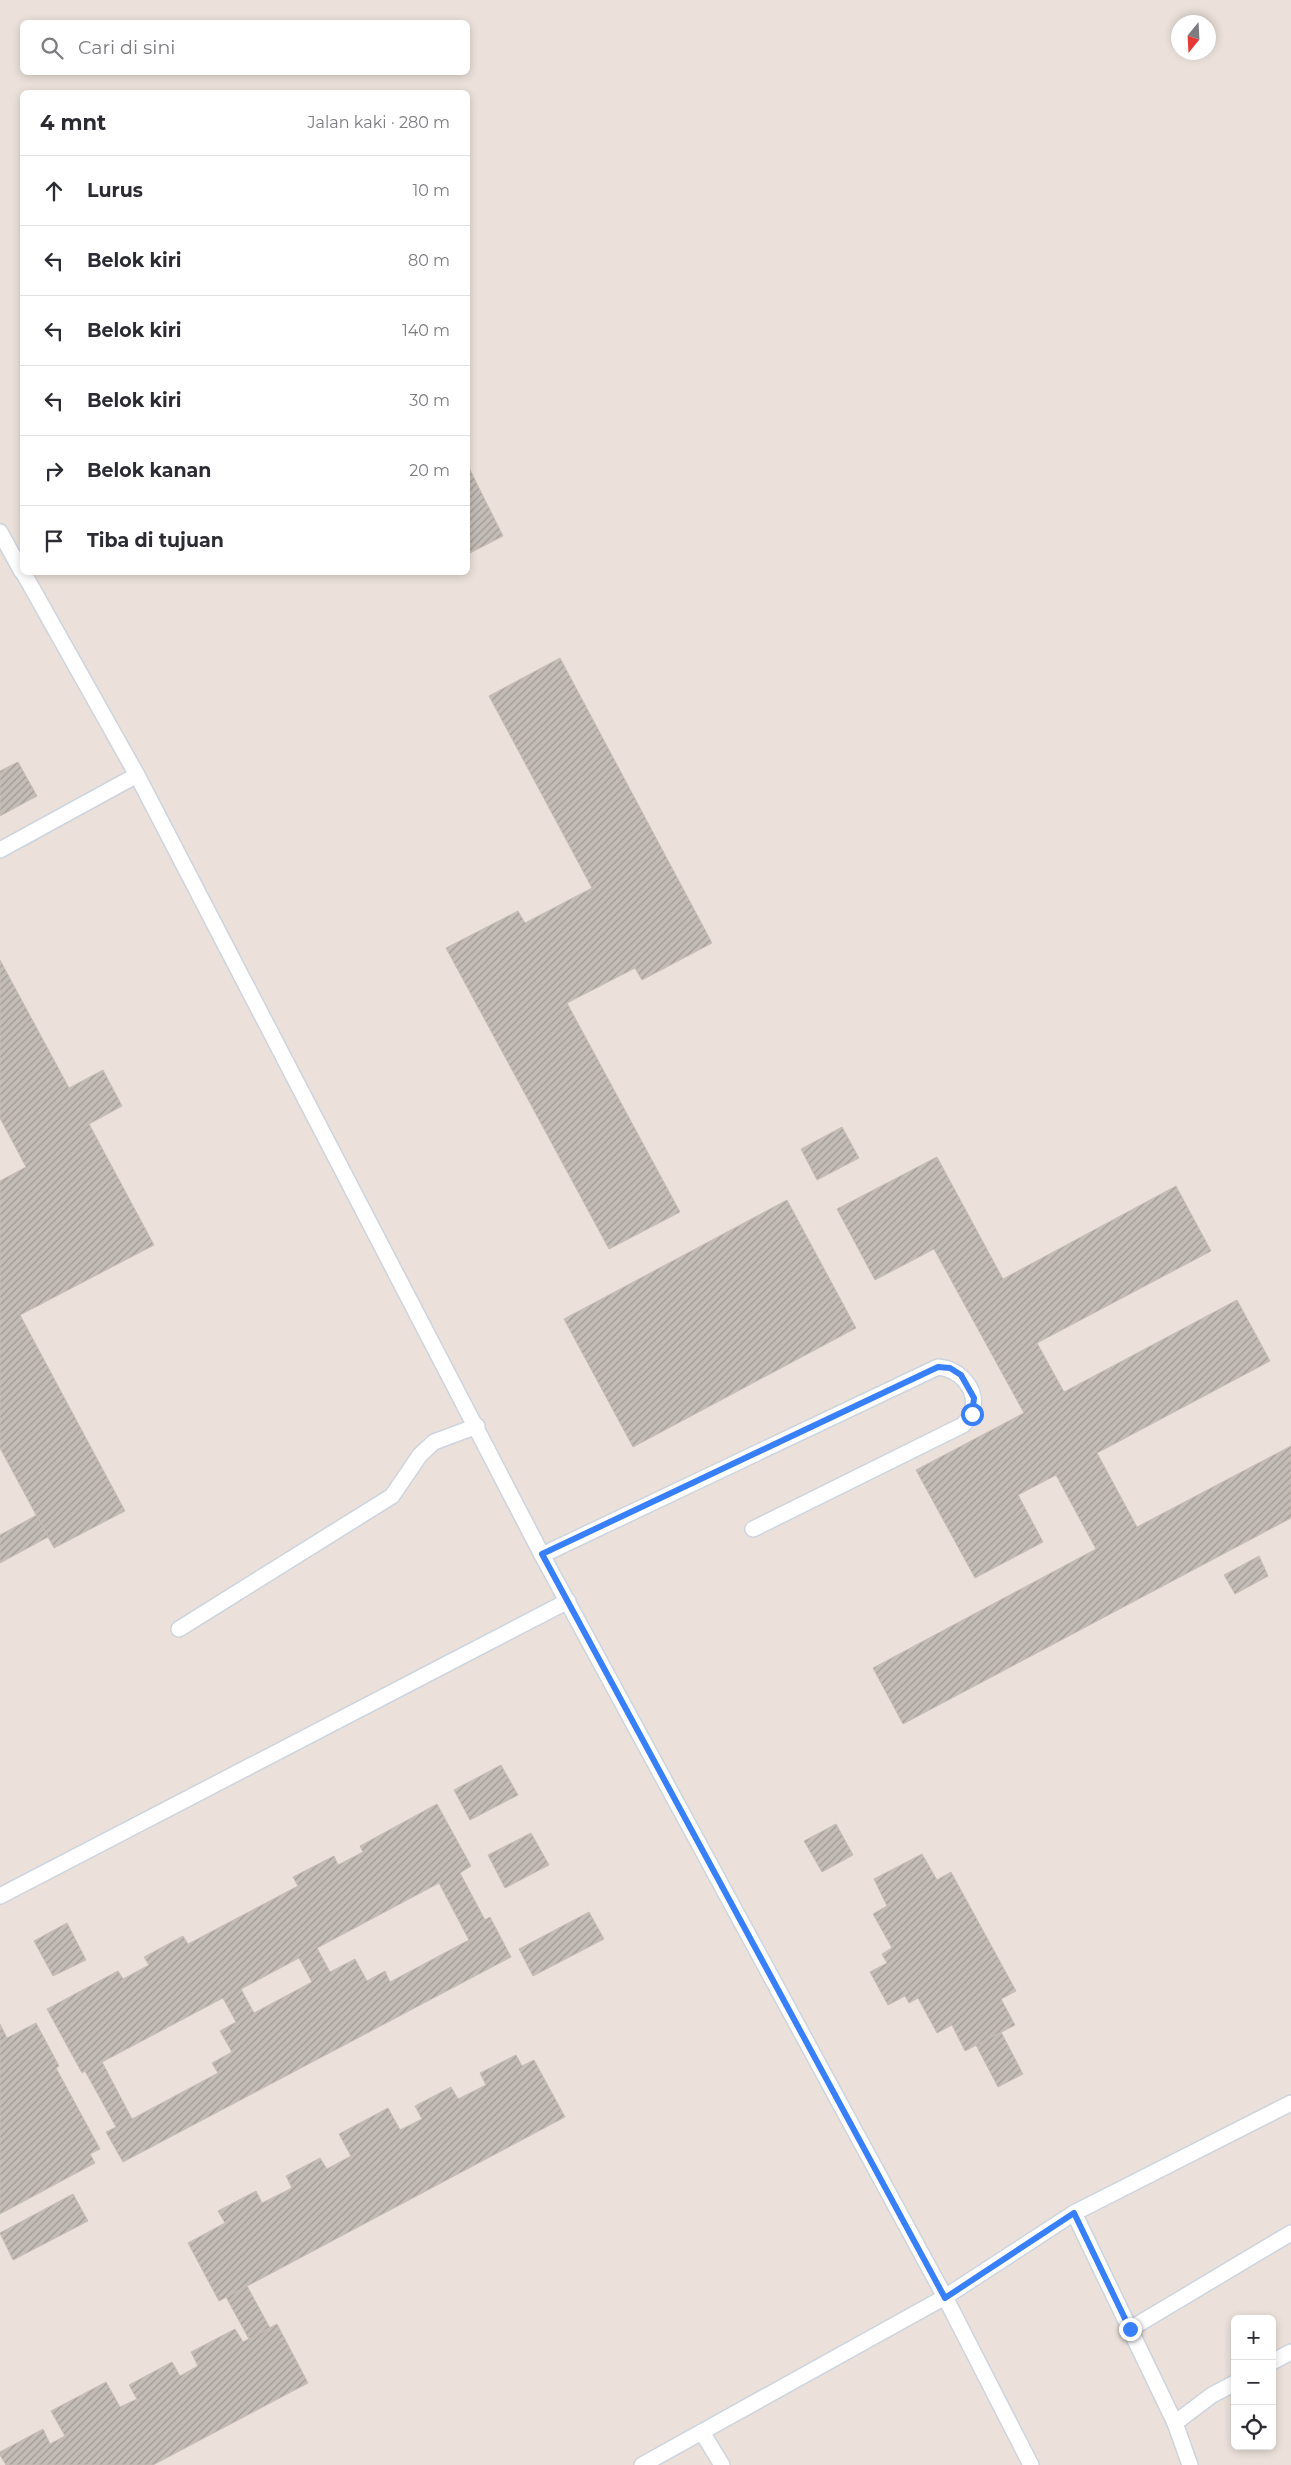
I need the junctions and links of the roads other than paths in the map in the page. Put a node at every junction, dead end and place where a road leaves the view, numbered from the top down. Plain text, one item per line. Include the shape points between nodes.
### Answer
1 (0, 532) edge
2 (20, 567) edge
3 (25, 575) edge
4 (137, 775) junction
5 (0, 850) edge
6 (477, 1426) junction
7 (753, 1529) dead end
8 (542, 1554) junction
9 (568, 1602) junction
10 (178, 1629) dead end
11 (0, 1896) edge
12 (1291, 2103) edge
13 (1074, 2213) junction
14 (1291, 2233) edge
15 (945, 2298) junction
16 (1130, 2329) junction
17 (1291, 2352) edge
18 (1276, 2360) edge
19 (1231, 2384) edge
20 (1175, 2423) junction
21 (702, 2432) junction
22 (642, 2465) edge
23 (722, 2465) edge
24 (1031, 2465) edge
25 (1190, 2465) edge

1 - 2 lane
3 - 4 lane
4 - 5 lane
4 - 6 lane
6 - 8 lane
6 - 10 lane via 434,1442 420,1455 392,1496
7 - 8 lane via 963,1425 972,1414 974,1398 961,1375 950,1368 938,1367
8 - 9 lane
9 - 11 lane
9 - 15 lane
12 - 13 lane
13 - 15 lane
13 - 16 lane
14 - 16 lane
15 - 21 lane
15 - 24 lane
16 - 20 lane
17 - 18 lane
19 - 20 lane
20 - 25 lane
21 - 22 lane
21 - 23 lane

